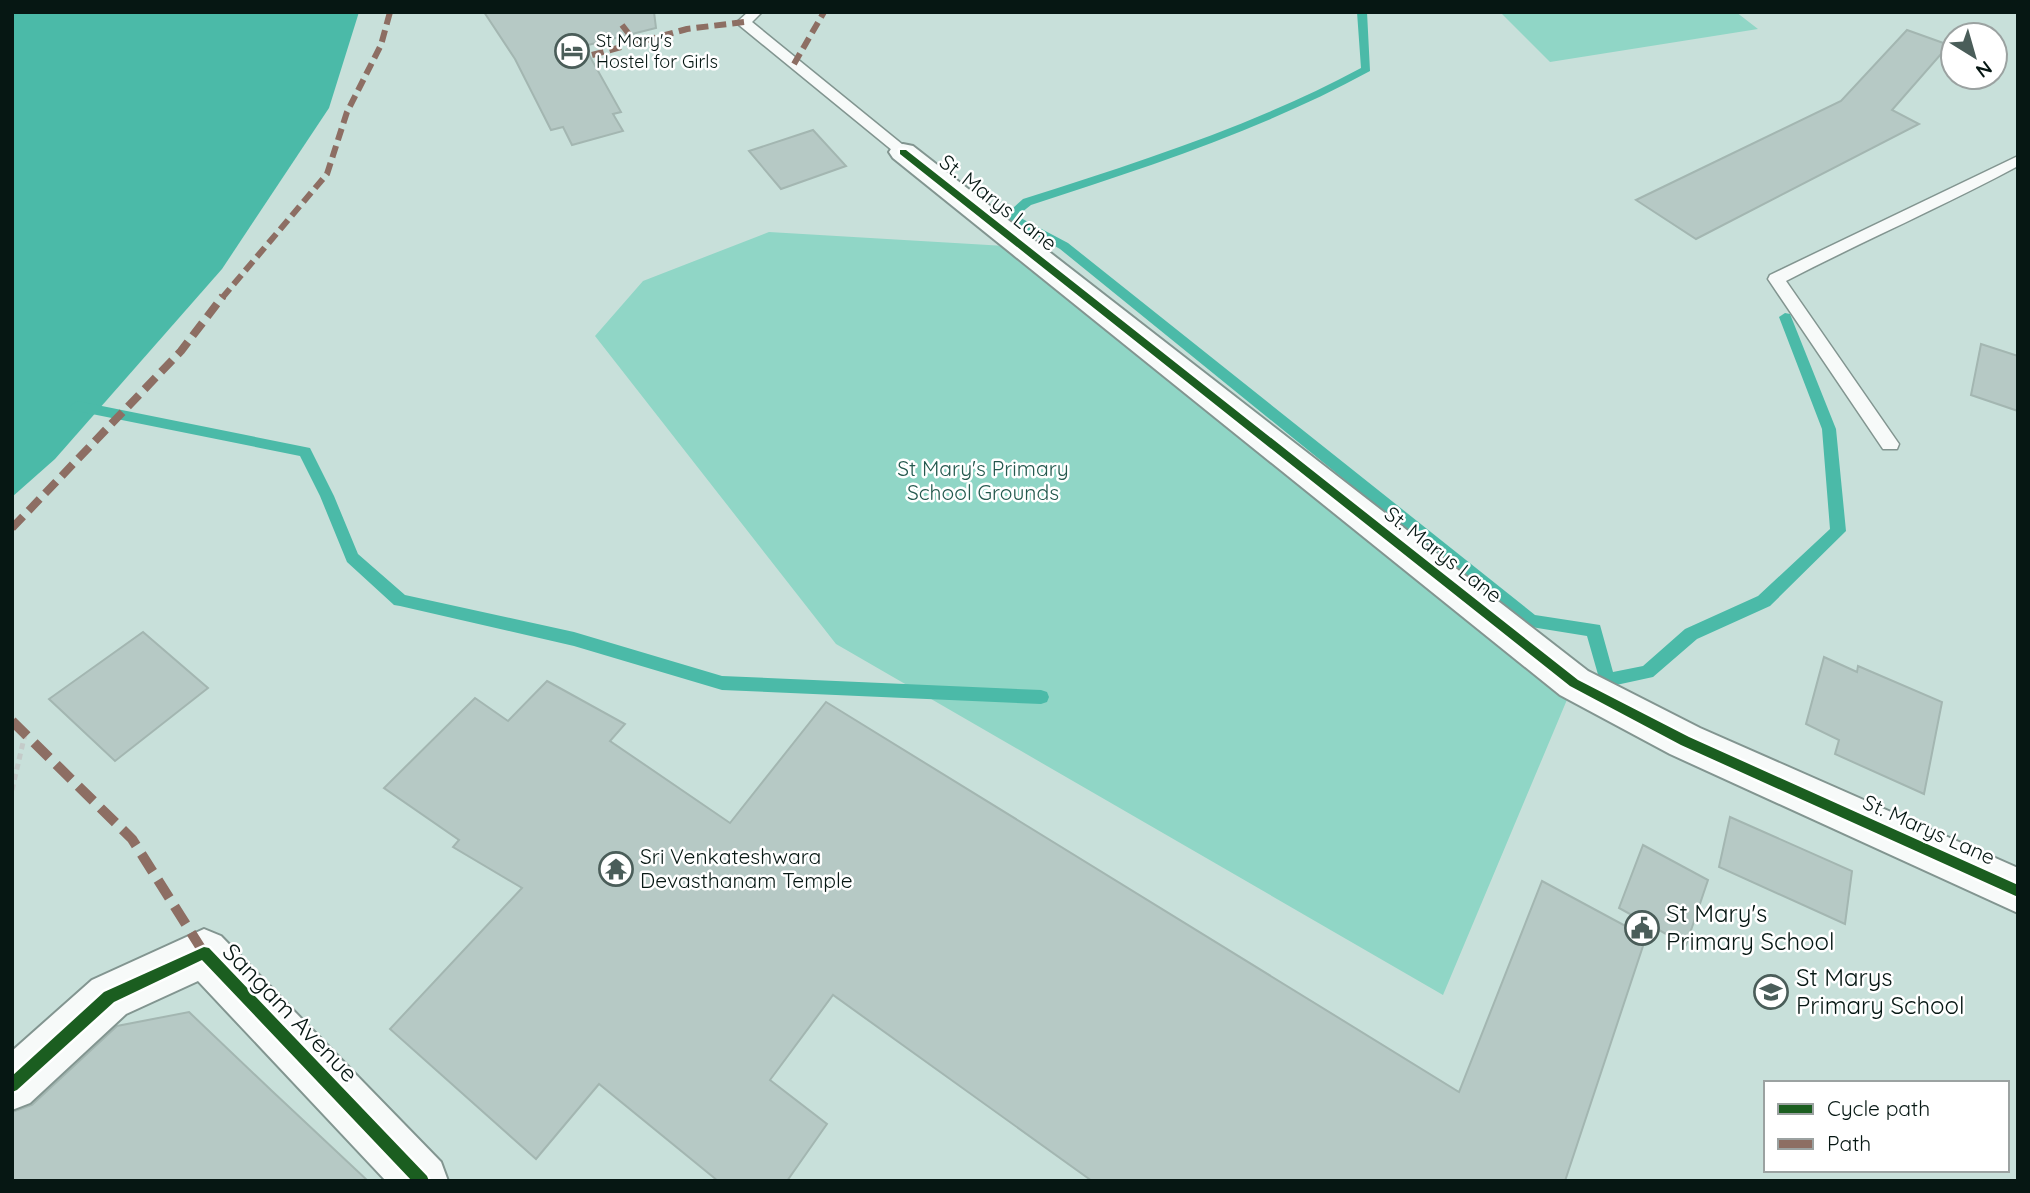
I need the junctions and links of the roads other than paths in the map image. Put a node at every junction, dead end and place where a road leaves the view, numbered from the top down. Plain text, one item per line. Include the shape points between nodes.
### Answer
1 (756, 12) edge
2 (903, 152) joint
3 (2018, 160) edge
4 (1890, 444) dead end
5 (2018, 891) edge
6 (12, 1085) edge
7 (422, 1181) edge

1 - 2 lane via 744,22
2 - 5 street, St. Marys Lane via 1574,683 1685,741
3 - 4 lane via 1776,279
6 - 7 street, Sangam Avenue via 109,997 204,953

